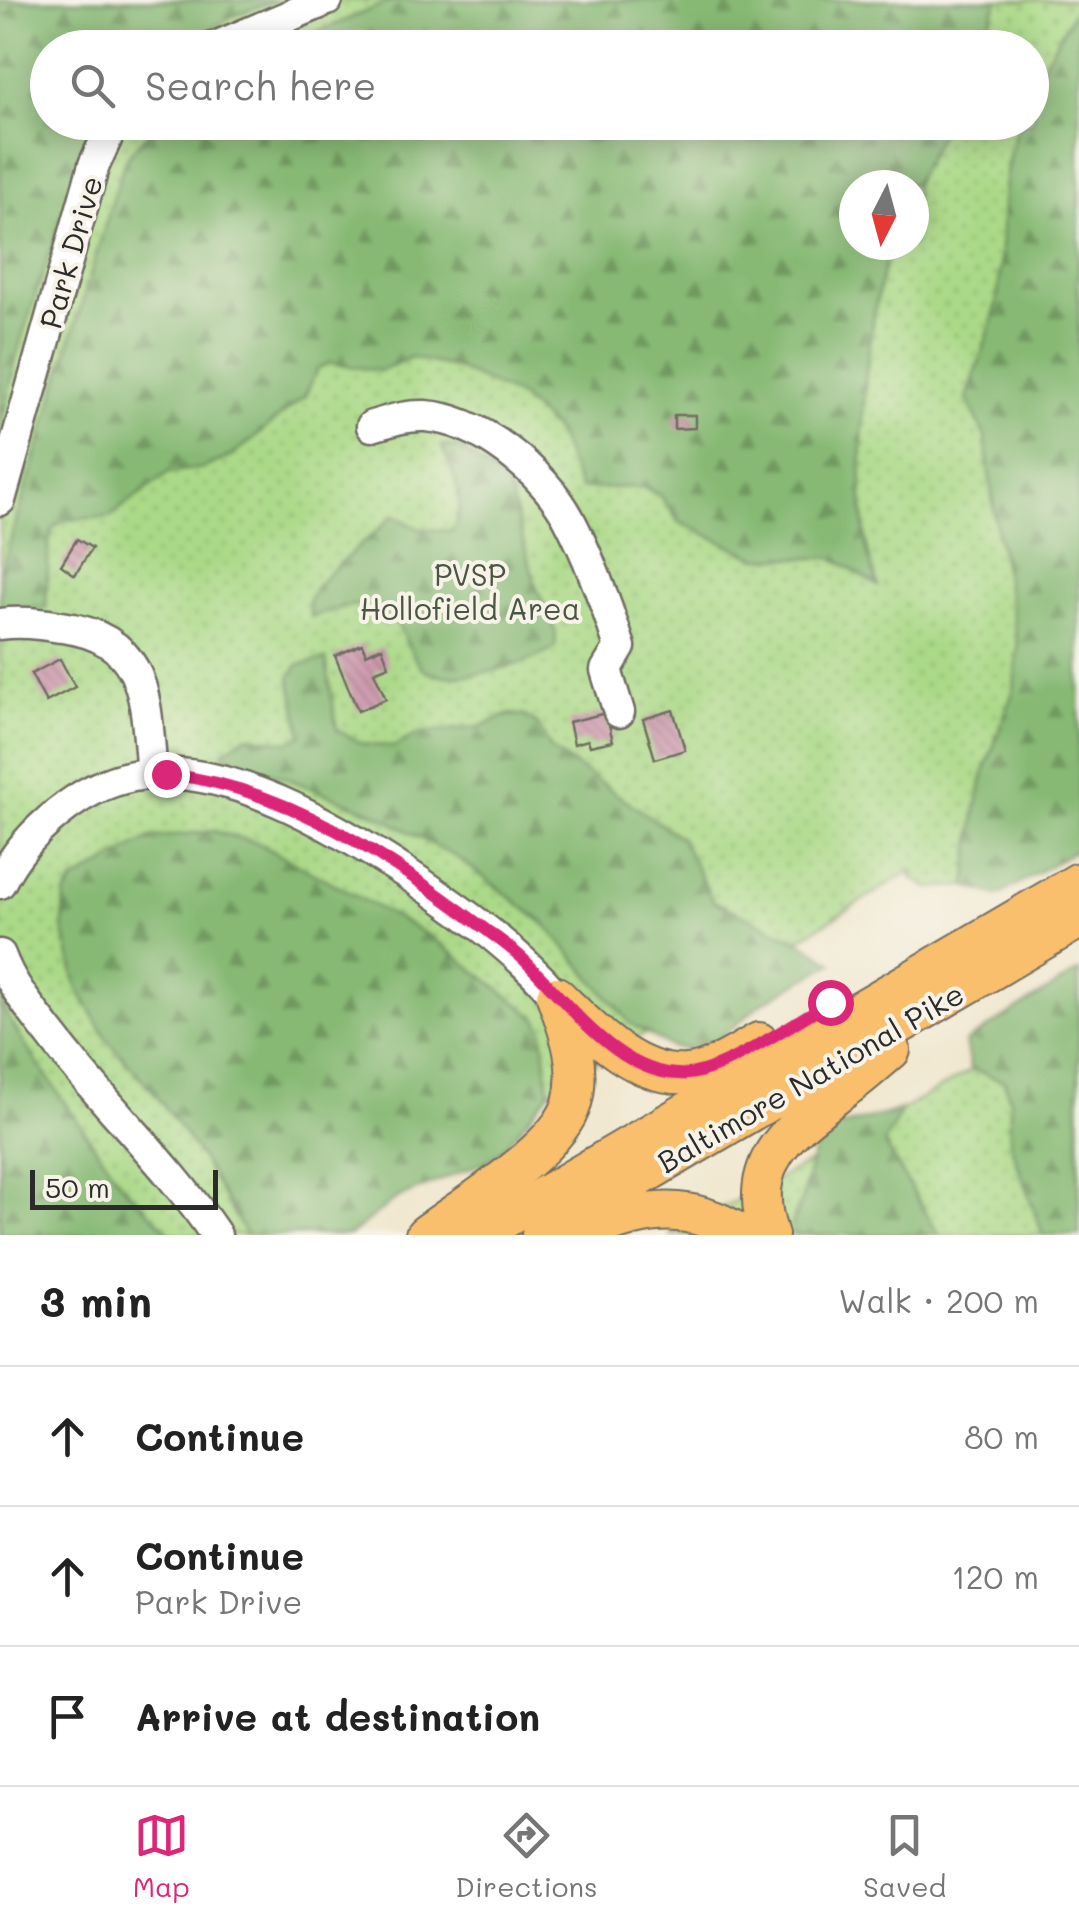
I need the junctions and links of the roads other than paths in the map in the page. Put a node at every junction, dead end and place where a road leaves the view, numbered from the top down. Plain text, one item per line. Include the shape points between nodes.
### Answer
1 (327, 0) edge
2 (256, 30) edge
3 (106, 140) edge
4 (372, 426) dead end
5 (0, 500) edge
6 (0, 624) edge
7 (618, 712) dead end
8 (152, 775) junction
9 (4, 868) edge
10 (1079, 882) edge
11 (1079, 919) edge
12 (0, 954) edge
13 (930, 969) junction
14 (979, 978) junction
15 (556, 996) junction
16 (216, 1235) edge
17 (426, 1235) edge
18 (478, 1235) edge
19 (541, 1235) edge
20 (578, 1235) edge
21 (742, 1235) edge
22 (769, 1235) edge

1 - 2 street
3 - 5 street, Park Drive
4 - 7 street via 404,416 454,420 488,435 547,491 568,516 616,634 620,647 606,670
6 - 8 street via 78,629 118,648 142,688
8 - 9 street via 132,776 72,802
8 - 15 street via 205,778 326,825 493,934
10 - 13 main road, Baltimore National Pike
11 - 14 main road, Baltimore National Pike
12 - 16 street via 72,1064
13 - 15 main road via 830,1002 690,1074 642,1066
13 - 18 main road, Baltimore National Pike
14 - 19 main road, Baltimore National Pike
14 - 22 main road via 788,1132 764,1179
15 - 17 main road via 572,1038 572,1106 556,1134 521,1165
20 - 21 main road via 648,1210 693,1213

